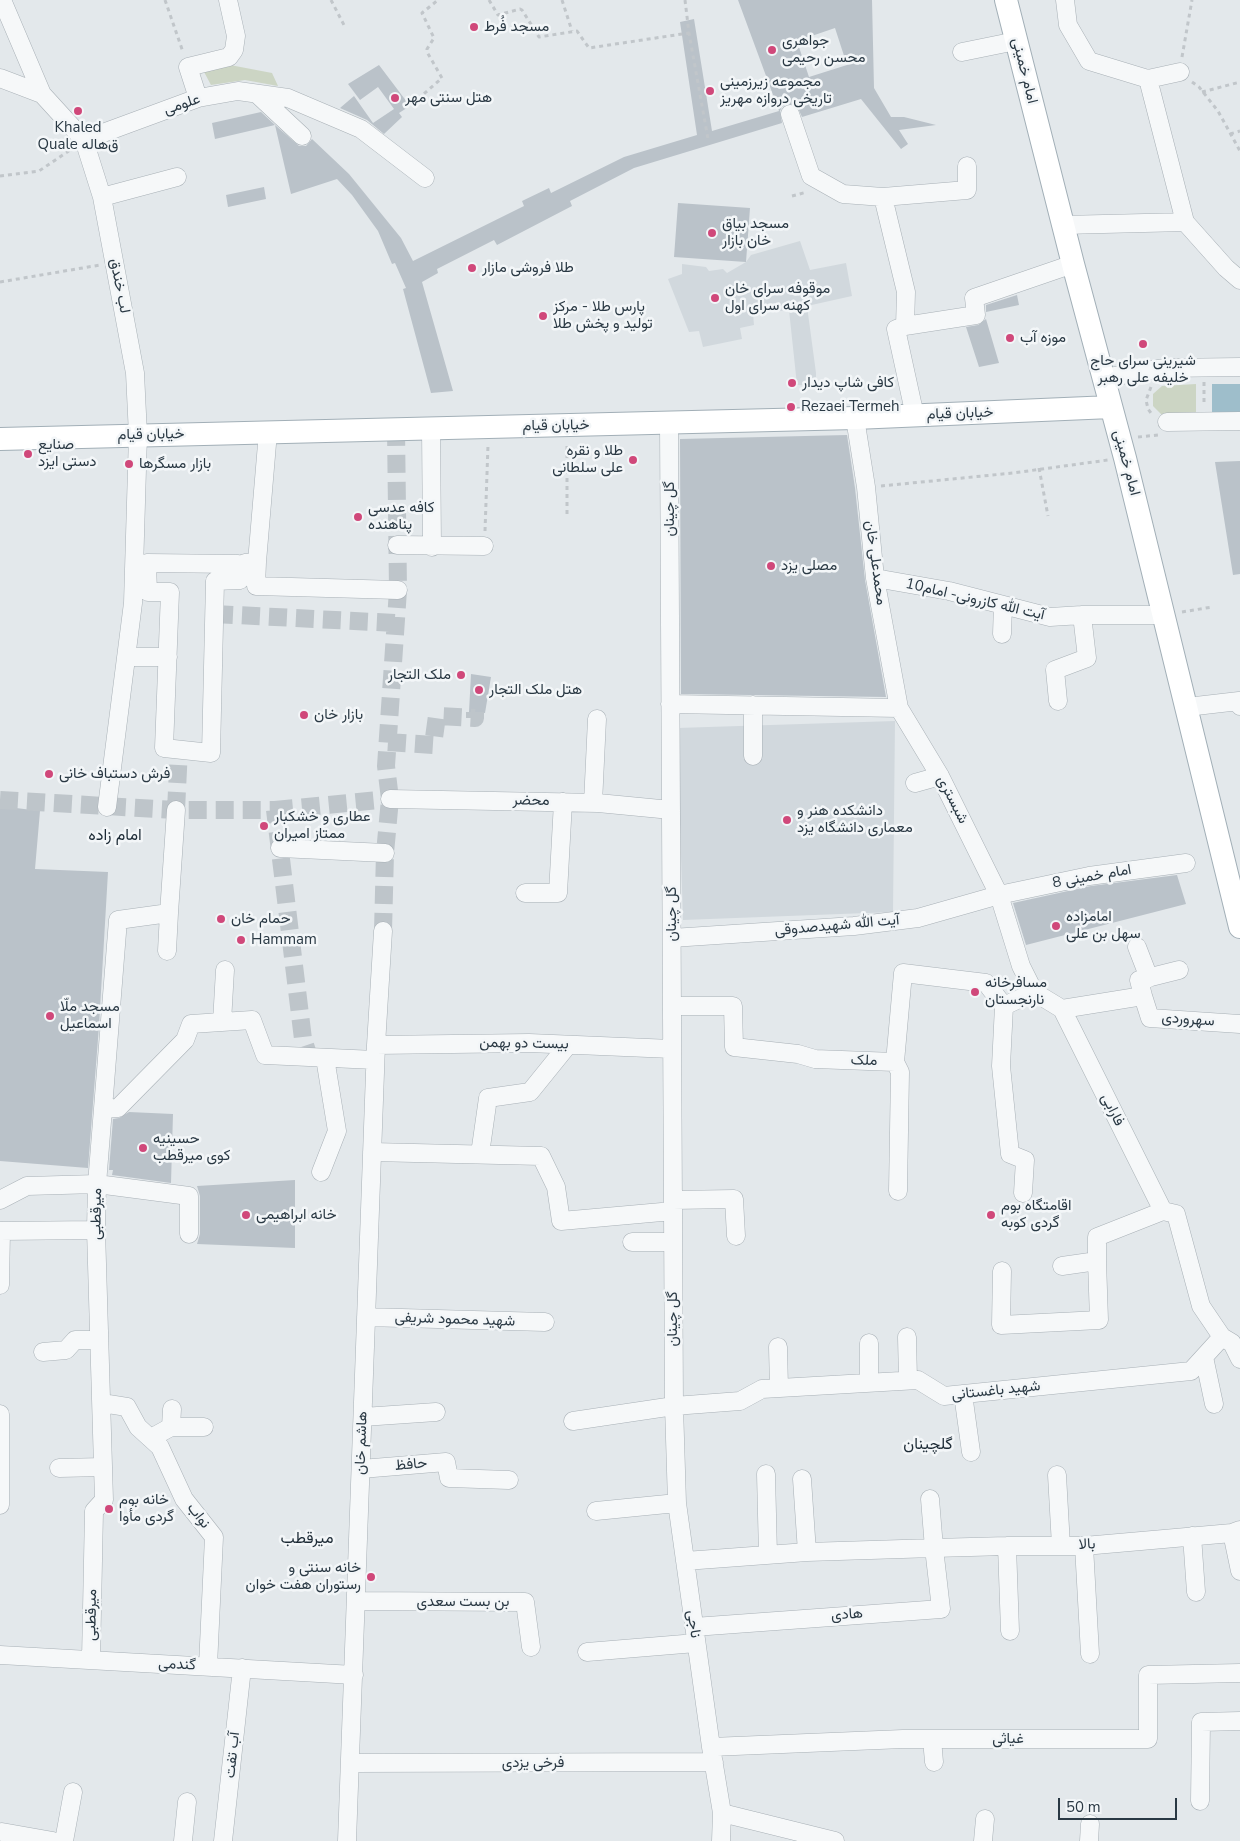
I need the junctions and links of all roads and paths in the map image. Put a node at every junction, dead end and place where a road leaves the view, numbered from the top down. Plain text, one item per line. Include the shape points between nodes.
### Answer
1 (2, 0) edge
2 (165, 0) edge
3 (228, 0) edge
4 (331, 0) edge
5 (438, 0) edge
6 (489, 0) edge
7 (562, 0) edge
8 (685, 0) edge
9 (1006, 0) edge
10 (1064, 0) edge
11 (1192, 0) edge
12 (345, 27) dead end
13 (572, 31) junction
14 (689, 33) junction
15 (1016, 41) junction
16 (962, 52) dead end
17 (188, 67) junction
18 (1180, 72) junction
19 (0, 78) edge
20 (1148, 80) junction
21 (1240, 82) edge
22 (1202, 92) junction
23 (42, 94) junction
24 (257, 94) junction
25 (198, 98) junction
26 (418, 99) dead end
27 (790, 114) dead end
28 (1240, 131) edge
29 (1230, 134) junction
30 (302, 136) dead end
31 (708, 139) dead end
32 (84, 140) junction
33 (1240, 151) edge
34 (967, 166) dead end
35 (0, 176) edge
36 (177, 177) dead end
37 (425, 178) dead end
38 (883, 196) junction
39 (102, 197) junction
40 (1185, 222) junction
41 (1063, 225) junction
42 (115, 263) junction
43 (1073, 264) junction
44 (1240, 280) edge
45 (0, 282) edge
46 (905, 326) junction
47 (1240, 367) edge
48 (1103, 378) junction
49 (1204, 378) joint
50 (1240, 378) edge
51 (1152, 385) dead end
52 (1111, 407) junction
53 (915, 416) junction
54 (855, 418) junction
55 (1240, 420) edge
56 (1204, 421) junction
57 (1167, 422) joint
58 (669, 423) junction
59 (567, 425) junction
60 (489, 427) junction
61 (431, 428) junction
62 (268, 432) junction
63 (138, 435) junction
64 (0, 439) edge
65 (1125, 458) junction
66 (1039, 468) junction
67 (866, 487) junction
68 (567, 514) dead end
69 (1048, 516) dead end
70 (397, 545) dead end
71 (484, 546) joint
72 (432, 547) junction
73 (257, 562) junction
74 (238, 564) junction
75 (141, 568) junction
76 (875, 578) junction
77 (398, 590) dead end
78 (1003, 605) junction
79 (1212, 607) dead end
80 (1082, 615) junction
81 (1164, 615) junction
82 (1002, 634) dead end
83 (126, 657) junction
84 (168, 657) junction
85 (1058, 701) dead end
86 (670, 704) junction
87 (753, 705) junction
88 (1240, 706) edge
89 (1187, 707) junction
90 (899, 708) junction
91 (597, 719) dead end
92 (753, 756) dead end
93 (940, 776) junction
94 (915, 783) dead end
95 (390, 799) tunnel mouth
96 (564, 802) junction
97 (594, 803) junction
98 (107, 807) dead end
99 (176, 810) tunnel mouth
100 (671, 810) junction
101 (280, 848) dead end
102 (386, 853) dead end
103 (1186, 863) dead end
104 (1235, 878) edge
105 (525, 893) dead end
106 (999, 895) junction
107 (169, 913) junction
108 (1240, 927) edge
109 (383, 930) tunnel mouth
110 (672, 938) junction
111 (1137, 947) dead end
112 (167, 951) dead end
113 (225, 970) dead end
114 (1179, 970) dead end
115 (1149, 978) junction
116 (1034, 992) junction
117 (1144, 996) junction
118 (672, 1006) junction
119 (1004, 1006) junction
120 (1062, 1009) junction
121 (222, 1022) junction
122 (1240, 1024) edge
123 (568, 1045) junction
124 (672, 1049) junction
125 (375, 1052) junction
126 (325, 1058) junction
127 (895, 1062) junction
128 (103, 1109) junction
129 (372, 1152) junction
130 (480, 1154) junction
131 (321, 1172) dead end
132 (97, 1184) junction
133 (898, 1190) dead end
134 (1023, 1193) dead end
135 (0, 1200) edge
136 (673, 1205) junction
137 (1163, 1211) junction
138 (96, 1230) junction
139 (1, 1231) edge
140 (189, 1234) dead end
141 (736, 1236) dead end
142 (632, 1242) dead end
143 (673, 1242) junction
144 (1097, 1261) junction
145 (1062, 1266) dead end
146 (1002, 1271) dead end
147 (0, 1285) edge
148 (366, 1317) junction
149 (544, 1322) dead end
150 (907, 1336) dead end
151 (1222, 1336) junction
152 (99, 1340) junction
153 (869, 1343) dead end
154 (778, 1347) dead end
155 (43, 1352) dead end
156 (1204, 1356) junction
157 (1240, 1359) edge
158 (908, 1380) junction
159 (869, 1383) junction
160 (779, 1388) junction
161 (963, 1394) junction
162 (102, 1403) junction
163 (1214, 1404) dead end
164 (674, 1406) junction
165 (172, 1409) dead end
166 (436, 1412) dead end
167 (0, 1414) edge
168 (363, 1417) junction
169 (573, 1421) dead end
170 (0, 1423) edge
171 (171, 1427) junction
172 (204, 1428) dead end
173 (152, 1438) junction
174 (971, 1452) dead end
175 (103, 1467) junction
176 (59, 1468) dead end
177 (361, 1469) junction
178 (766, 1474) dead end
179 (1057, 1475) dead end
180 (802, 1479) dead end
181 (508, 1480) dead end
182 (930, 1499) dead end
183 (676, 1503) junction
184 (0, 1505) edge
185 (596, 1511) dead end
186 (1236, 1531) edge
187 (1192, 1536) junction
188 (1007, 1546) junction
189 (1062, 1546) junction
190 (1084, 1546) junction
191 (934, 1548) junction
192 (807, 1552) junction
193 (768, 1555) junction
194 (685, 1561) junction
195 (1240, 1571) edge
196 (1196, 1592) dead end
197 (356, 1601) junction
198 (1010, 1631) dead end
199 (695, 1635) junction
200 (531, 1647) dead end
201 (587, 1652) dead end
202 (1090, 1654) dead end
203 (0, 1655) edge
204 (91, 1659) junction
205 (208, 1666) junction
206 (242, 1668) junction
207 (1240, 1673) edge
208 (354, 1675) junction
209 (1240, 1721) edge
210 (932, 1739) junction
211 (713, 1755) junction
212 (934, 1762) dead end
213 (351, 1763) junction
214 (73, 1792) dead end
215 (1200, 1801) dead end
216 (187, 1802) dead end
217 (722, 1813) junction
218 (985, 1819) dead end
219 (2, 1832) dead end
220 (53, 1841) edge
221 (64, 1841) edge
222 (183, 1841) edge
223 (223, 1841) edge
224 (347, 1841) edge
225 (721, 1841) edge
226 (835, 1841) edge
227 (983, 1841) edge

1 - 23 street
2 - 17 path
3 - 17 street via 236,36 232,54
4 - 12 path
5 - 26 path via 422,13 434,38 427,52 442,78
6 - 13 path via 498,15 522,10 539,37
7 - 13 path
8 - 14 path
9 - 15 main road, امام خمینی
10 - 20 street via 1068,25 1089,61
11 - 18 path
13 - 14 path via 578,32 591,48
14 - 31 path
15 - 16 street
15 - 41 main road, امام خمینی
17 - 25 street
18 - 20 street
18 - 22 path
19 - 23 street
20 - 40 street
21 - 22 path
22 - 29 path via 1218,111
23 - 32 street
24 - 25 street, علومی via 238,92
24 - 30 street
24 - 37 street, علومی via 288,98 361,129
25 - 32 street, علومی
27 - 38 street via 811,176 843,194
28 - 29 path
29 - 33 path
32 - 35 path via 39,171
32 - 39 street, لب خندق
34 - 38 street via 967,190
36 - 39 street
38 - 46 street via 906,292
39 - 42 street, لب خندق
40 - 41 street
40 - 44 street
41 - 43 main road, امام خمینی
42 - 45 path
42 - 63 street, لب خندق via 135,373
43 - 46 street via 974,298 976,315
43 - 48 main road, امام خمینی
46 - 53 street via 896,329
47 - 48 street via 1165,368
48 - 52 main road, امام خمینی
49 - 50 street
49 - 56 path
51 - 57 path via 1146,400 1148,409 1153,416
52 - 53 main road, خیابان قیام
52 - 65 main road, امام خمینی
53 - 54 main road, خیابان قیام
54 - 58 main road, خیابان قیام
54 - 67 street, محمدعلی خان
55 - 56 street
56 - 57 street
58 - 59 main road, خیابان قیام
58 - 86 street, گل چینان
59 - 60 main road, خیابان قیام
59 - 68 path
60 - 61 main road, خیابان قیام
60 - 71 path
61 - 62 main road, خیابان قیام
61 - 72 street
62 - 63 main road, خیابان قیام
62 - 73 street
63 - 64 main road, خیابان قیام
63 - 75 street, لب خندق
65 - 66 path
65 - 81 main road, امام خمینی
66 - 67 path
66 - 69 path
67 - 76 street, محمدعلی خان
70 - 72 street
71 - 72 street
73 - 74 street
73 - 77 street via 256,586
74 - 75 street via 147,564
74 - 84 street via 240,580 215,581 211,752 164,748
75 - 83 street
75 - 84 street via 148,592 170,592
76 - 78 street, آیت الله کازرونی- امام10 via 949,591
76 - 90 street, محمدعلی خان
78 - 80 street, آیت الله کازرونی- امام10 via 1050,617
78 - 82 street
79 - 81 path
80 - 81 street, آیت الله کازرونی- امام10
80 - 85 street via 1087,658 1055,670
81 - 89 main road, امام خمینی
83 - 84 street
83 - 98 street
86 - 87 street
86 - 100 street, گل چینان
87 - 90 street
87 - 92 street
88 - 89 street via 1239,701
89 - 104 main road, امام خمینی
90 - 93 street, شبستری
91 - 97 street
93 - 94 street
93 - 106 street, شبستری
95 - 96 street, محضر
96 - 97 street, محضر
96 - 105 street via 558,893
97 - 100 street, محضر
99 - 107 street
100 - 110 street, گل چینان
101 - 102 street
103 - 106 street, امام خمینی 8 via 1089,876
104 - 108 main road, امام خمینی
106 - 110 street, آیت الله شهیدصدوقی via 918,918 854,926
106 - 116 street, شبستری via 1021,966
107 - 112 street
107 - 128 street, میرقطبی via 118,920
109 - 125 street, هاشم خان
110 - 118 street, گل چینان
111 - 115 street
113 - 121 street
114 - 115 street
115 - 117 street via 1138,980
116 - 119 street
116 - 120 street
117 - 120 street
117 - 122 street, سهروردی via 1150,1018
118 - 124 street, گل چینان
118 - 127 street, ملک via 733,1006 734,1047 798,1054 815,1060
119 - 127 street, ملک via 986,983 903,973
119 - 134 street via 1001,1066 1010,1154 1025,1160
120 - 137 street, فارابی
121 - 126 street, بیست دو بهمن via 252,1020 265,1055
121 - 128 street via 191,1024 185,1040 118,1108
123 - 124 street, بیست دو بهمن
123 - 125 street, بیست دو بهمن
123 - 130 street via 530,1092 488,1098
124 - 136 street, گل چینان
125 - 126 street, بیست دو بهمن
125 - 129 street, هاشم خان
126 - 131 street via 337,1131
127 - 133 street via 900,1072
128 - 132 street, میرقطبی
129 - 130 street
129 - 148 street, هاشم خان
130 - 136 street via 541,1156 556,1188 561,1221
132 - 135 street via 27,1186
132 - 138 street, میرقطبی
132 - 140 street via 189,1196
136 - 141 street via 734,1199
136 - 143 street, گل چینان
137 - 144 street via 1097,1237
137 - 151 street, فارابی via 1176,1214 1201,1306
138 - 139 street
138 - 152 street, میرقطبی
139 - 147 street
142 - 143 street
143 - 164 street, گل چینان
144 - 145 street
144 - 146 street via 1100,1320 1002,1325
148 - 149 street, شهید محمود شریفی
148 - 168 street, هاشم خان
150 - 158 street
151 - 156 street, شهید باغستانی
151 - 157 street via 1232,1343
152 - 155 street via 75,1340 66,1350
152 - 162 street, میرقطبی
153 - 159 street
154 - 160 street
156 - 161 street, شهید باغستانی via 1192,1371
156 - 163 street
158 - 159 street, شهید باغستانی
158 - 161 street, شهید باغستانی via 918,1380 944,1396
159 - 160 street, شهید باغستانی
160 - 164 street, شهید باغستانی via 762,1389 740,1402
161 - 174 street
162 - 173 street, نواب via 127,1407 138,1426
162 - 175 street, میرقطبی
164 - 169 street, شهید باغستانی
164 - 183 street, ناجی
165 - 171 street
166 - 168 street
167 - 170 street
168 - 177 street, هاشم خان
170 - 184 street
171 - 172 street
171 - 173 street
173 - 205 street, نواب via 184,1499 214,1536
175 - 176 street
175 - 204 street, میرقطبی via 104,1500 94,1511
177 - 181 street, حافظ via 446,1462 449,1478
177 - 197 street, هاشم خان
178 - 193 street
179 - 189 street
180 - 192 street
182 - 191 street
183 - 185 street
183 - 194 street, ناجی
186 - 187 street, بالا
186 - 195 street
187 - 190 street, بالا
187 - 196 street
188 - 189 street, بالا
188 - 191 street, بالا
188 - 198 street
189 - 190 street, بالا
190 - 202 street
191 - 192 street, بالا
191 - 199 street, هادی via 941,1609
192 - 193 street, بالا
193 - 194 street, بالا
194 - 199 street, ناجی
197 - 200 street, بن بست سعدی via 525,1602
197 - 208 street, هاشم خان
199 - 201 street
199 - 211 street, ناجی
203 - 204 street, گندمی
204 - 205 street, گندمی
205 - 206 street, گندمی
206 - 208 street, گندمی
206 - 223 street, آب تفت
207 - 210 street, غیاثی via 1148,1675 1148,1739
208 - 213 street, هاشم خان
209 - 215 street via 1201,1722
210 - 211 street, غیاثی
210 - 212 street
211 - 213 street, فرخی یزدی
211 - 217 street, ناجی
213 - 224 street, هاشم خان
214 - 221 street
216 - 222 street
217 - 225 street, ناجی
217 - 226 street
218 - 227 street
219 - 220 street

